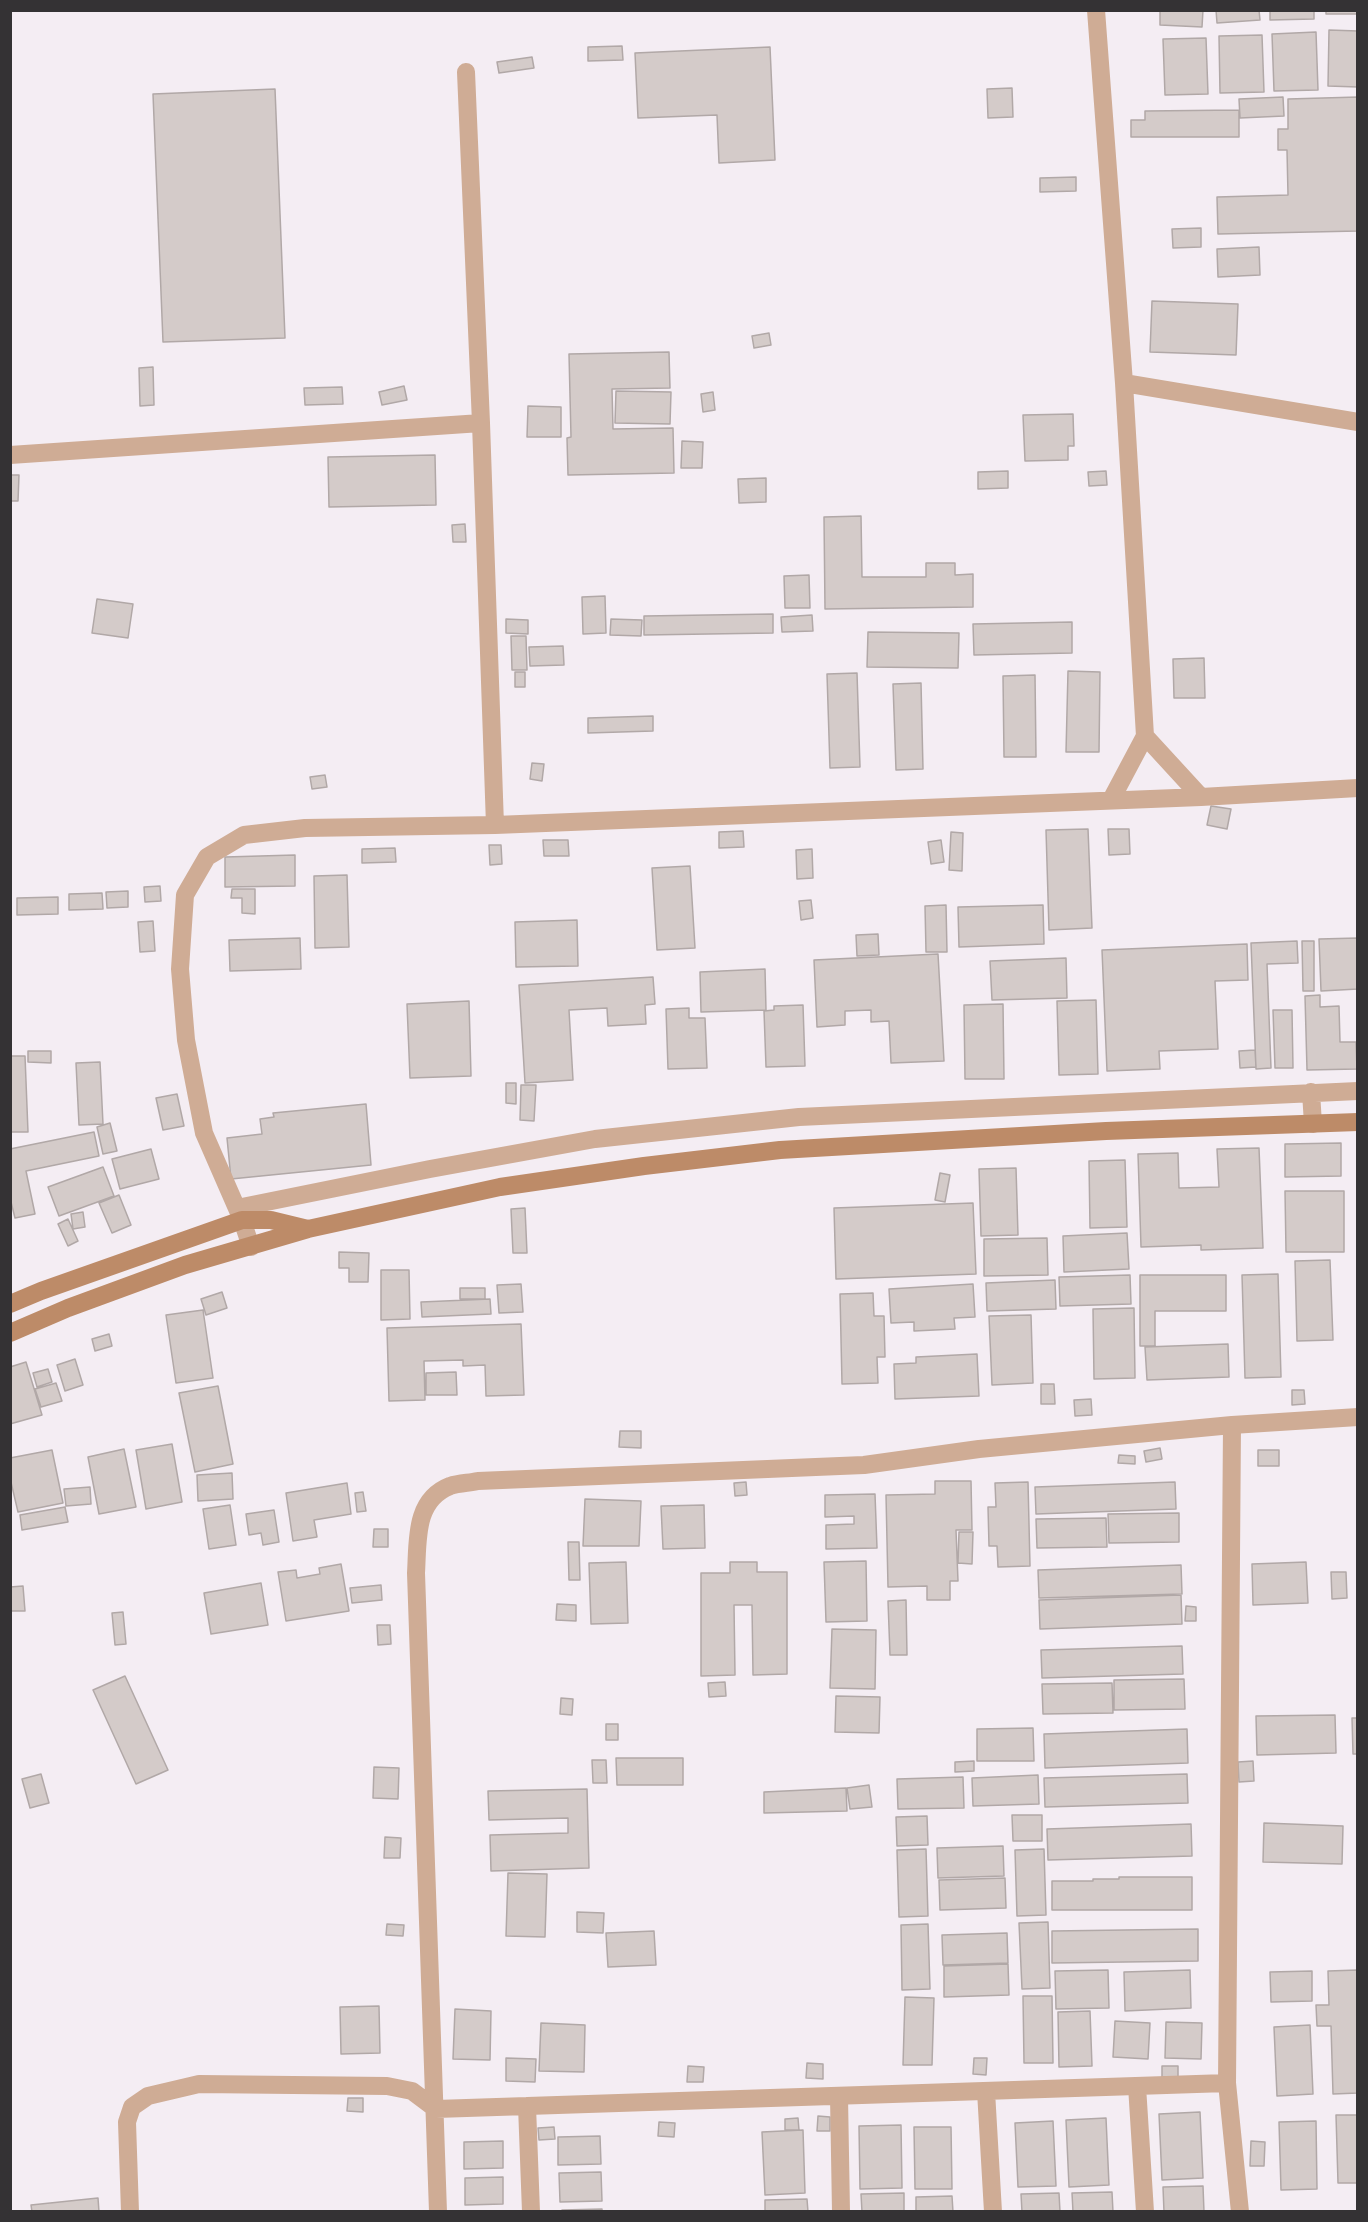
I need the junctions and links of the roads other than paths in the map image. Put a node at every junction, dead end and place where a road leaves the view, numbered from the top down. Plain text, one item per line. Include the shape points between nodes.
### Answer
1 (1096, 10) edge
2 (466, 72) dead end
3 (1124, 383) junction
4 (1358, 422) edge
5 (481, 423) junction
6 (10, 455) edge
7 (1145, 736) junction
8 (1358, 788) edge
9 (1201, 797) junction
10 (1112, 800) junction
11 (495, 825) junction
12 (1358, 1091) edge
13 (1311, 1092) junction
14 (1358, 1122) edge
15 (1313, 1124) junction
16 (240, 1214) junction
17 (308, 1229) junction
18 (251, 1247) junction
19 (10, 1304) edge
20 (10, 1333) edge
21 (1358, 1417) edge
22 (1232, 1425) junction
23 (1227, 2083) junction
24 (1137, 2086) junction
25 (986, 2091) junction
26 (839, 2096) junction
27 (526, 2106) junction
28 (436, 2109) junction
29 (130, 2211) edge
30 (438, 2211) edge
31 (531, 2211) edge
32 (841, 2211) edge
33 (993, 2211) edge
34 (1145, 2211) edge
35 (1240, 2211) edge

1 - 3 street
2 - 5 street
3 - 4 street
3 - 7 street
5 - 6 street
5 - 11 street
7 - 9 street
7 - 10 street
8 - 9 street
9 - 10 street
10 - 11 street
11 - 16 street via 305,828 244,835 207,857 185,894 180,969 185,1028 204,1133
12 - 13 street
13 - 15 street
13 - 16 street via 811,1116 671,1130 595,1139 430,1169
14 - 15 main road
15 - 17 main road via 1106,1131 780,1150 500,1186
16 - 17 main road
16 - 18 street
16 - 19 main road
17 - 18 main road
18 - 20 main road via 185,1265
21 - 22 street
22 - 23 street
22 - 28 street via 979,1449 864,1465 478,1481 450,1486 427,1501 418,1529 416,1573
23 - 24 street
23 - 35 street
24 - 25 street
24 - 34 street
25 - 26 street
25 - 33 street
26 - 27 street
26 - 32 street
27 - 28 street
27 - 31 street
28 - 29 street via 412,2091 387,2086 199,2084 148,2096 132,2107 127,2122
28 - 30 street

